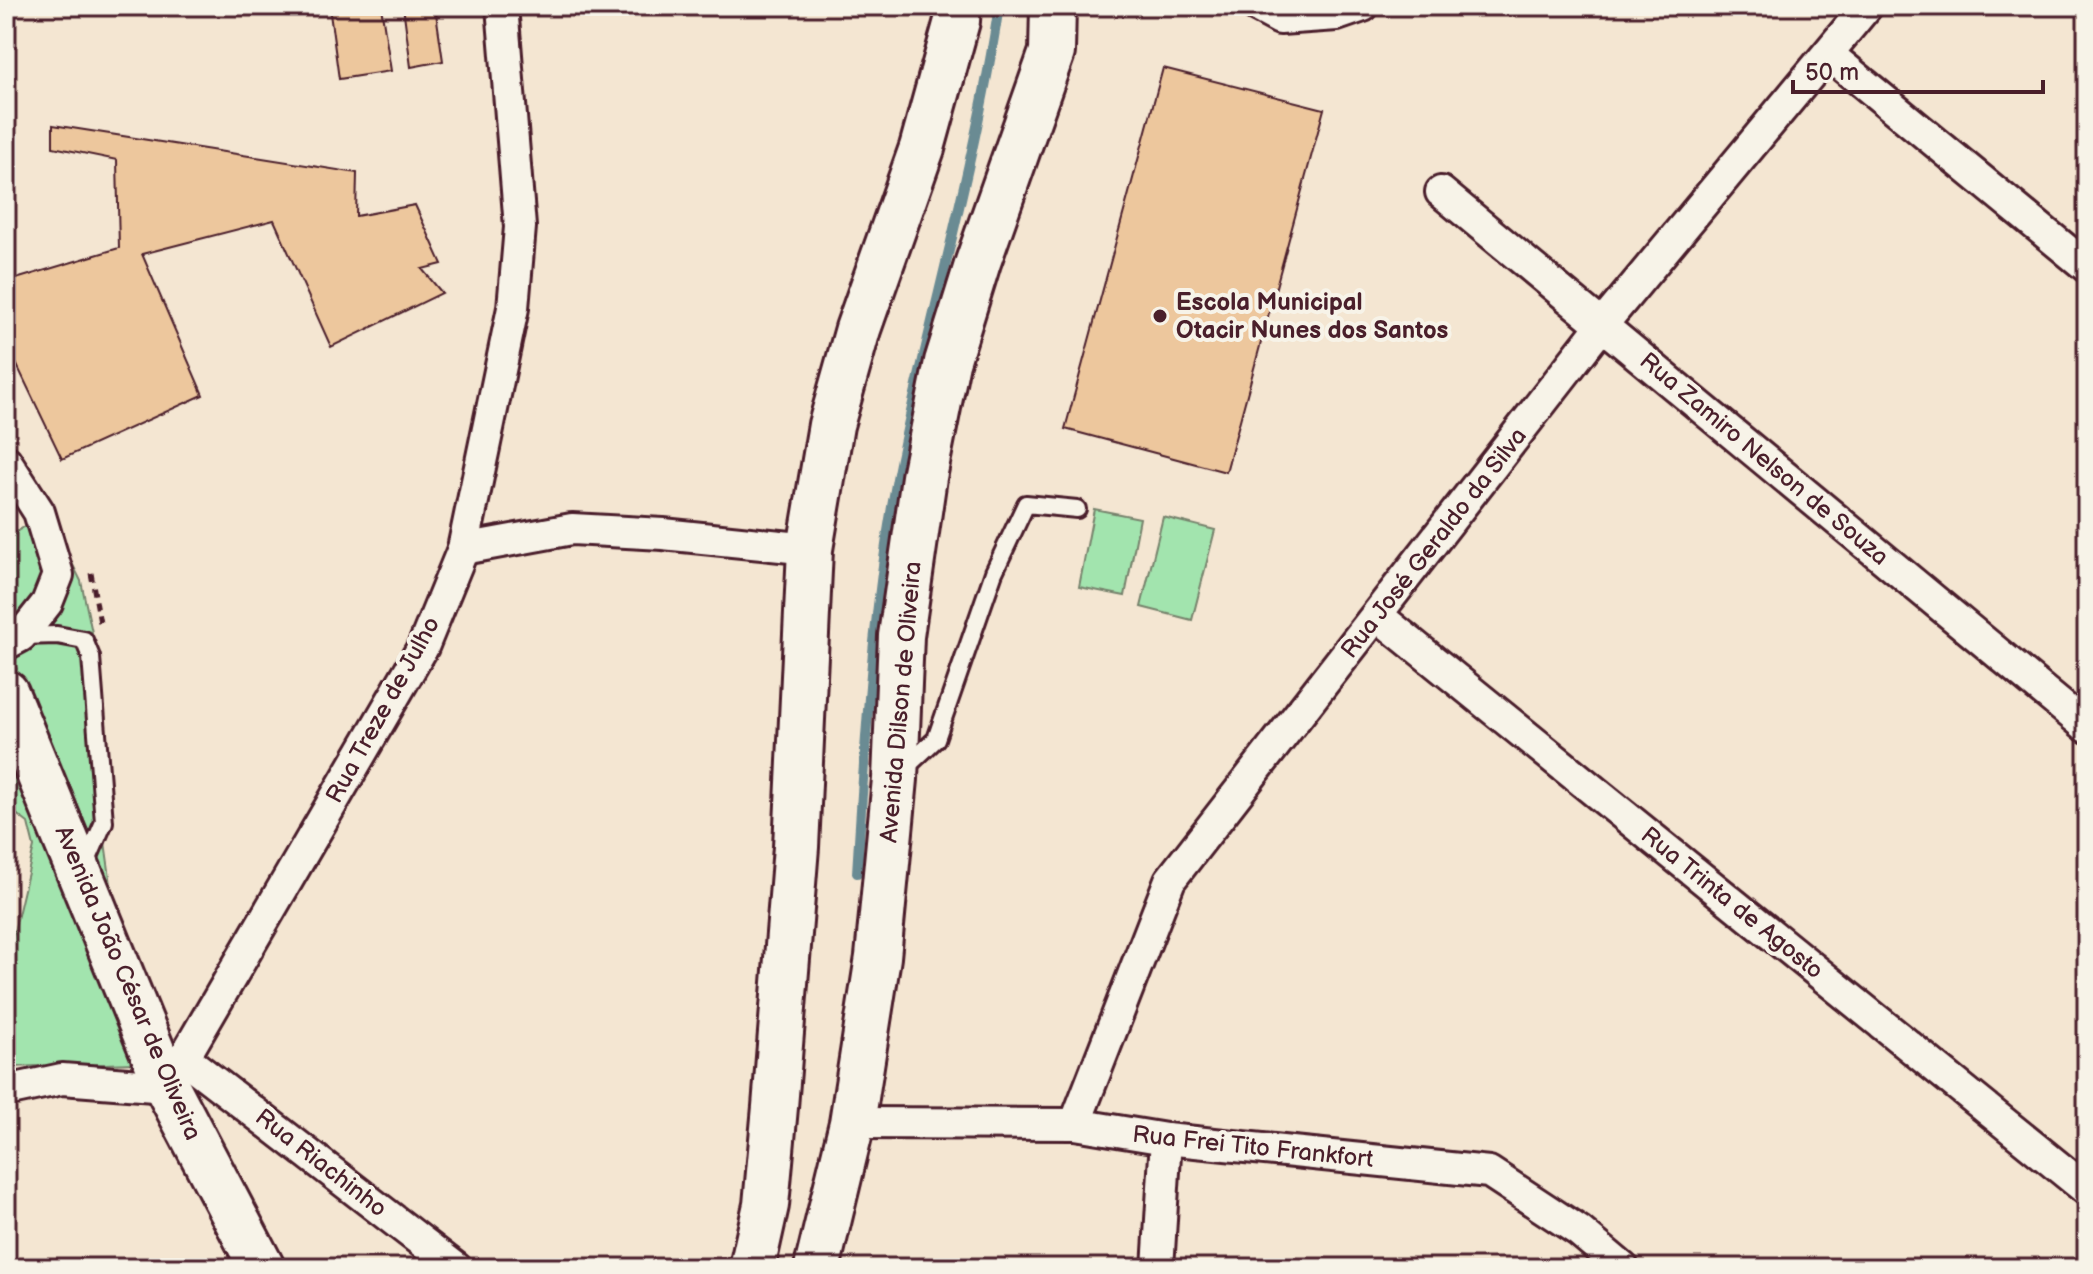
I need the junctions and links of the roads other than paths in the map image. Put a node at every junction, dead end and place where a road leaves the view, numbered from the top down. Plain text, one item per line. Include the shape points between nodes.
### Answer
1 (502, 6) edge
2 (958, 6) edge
3 (1053, 6) edge
4 (1256, 6) edge
5 (1363, 6) edge
6 (1867, 6) edge
7 (1828, 54) junction
8 (1441, 192) dead end
9 (2087, 267) edge
10 (1602, 325) junction
11 (6, 461) edge
12 (1077, 509) dead end
13 (463, 549) junction
14 (810, 549) junction
15 (1378, 616) junction
16 (13, 640) edge
17 (6, 693) edge
18 (2087, 727) edge
19 (895, 779) junction
20 (80, 877) junction
21 (176, 1073) junction
22 (6, 1091) edge
23 (852, 1123) junction
24 (1075, 1124) junction
25 (1166, 1139) junction
26 (2087, 1190) edge
27 (262, 1268) edge
28 (456, 1268) edge
29 (752, 1268) edge
30 (817, 1268) edge
31 (1158, 1268) edge
32 (1623, 1268) edge

1 - 13 street, Rua Treze de Julho via 520,227 513,308
2 - 14 main road via 922,148 858,329 831,425
3 - 19 main road, Avenida Dilson de Oliveira via 1052,52 978,262 944,377 901,636
4 - 5 street via 1280,19 1337,15
6 - 7 street, Rua José Geraldo da Silva
7 - 9 street
7 - 10 street, Rua José Geraldo da Silva
8 - 10 street, Rua Zamiro Nelson de Souza
10 - 15 street, Rua José Geraldo da Silva
10 - 18 street, Rua Zamiro Nelson de Souza
11 - 16 street via 39,512 58,575 47,603
12 - 19 lane via 1026,504 994,572 936,739
13 - 14 street via 572,529
13 - 21 street, Rua Treze de Julho via 423,647
14 - 29 main road via 796,847 766,1205
15 - 24 street, Rua José Geraldo da Silva via 1170,880
15 - 26 street, Rua Trinta de Agosto
16 - 20 lane via 57,635 84,640 91,657 104,822
17 - 20 main road, Avenida João César de Oliveira
19 - 23 main road, Avenida Dilson de Oliveira via 878,957
20 - 21 main road, Avenida João César de Oliveira
21 - 22 street via 62,1079
21 - 27 main road, Avenida João César de Oliveira
21 - 28 street, Rua Riachinho
23 - 24 street, Rua Frei Tito Frankfort
23 - 30 main road, Avenida Dilson de Oliveira
24 - 25 street, Rua Frei Tito Frankfort
25 - 31 street
25 - 32 street, Rua Frei Tito Frankfort via 1489,1172 1579,1231

